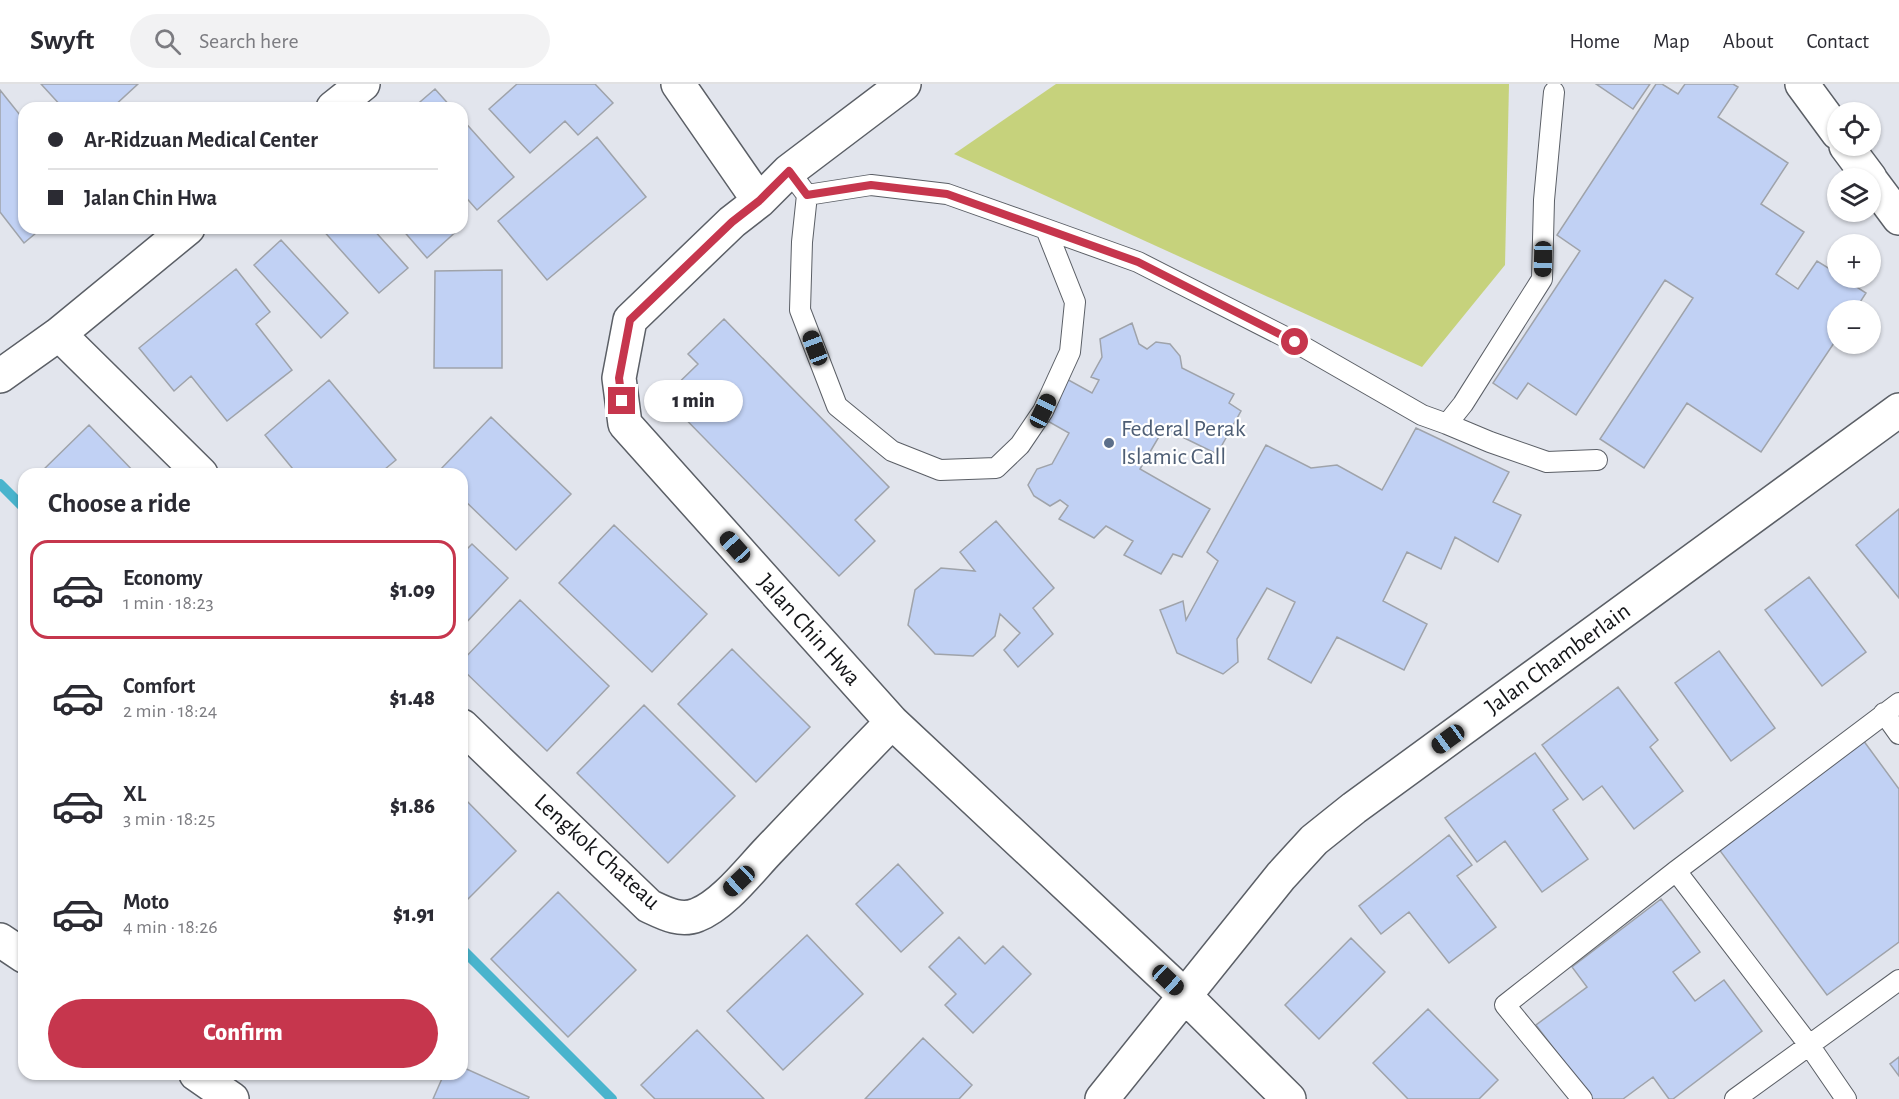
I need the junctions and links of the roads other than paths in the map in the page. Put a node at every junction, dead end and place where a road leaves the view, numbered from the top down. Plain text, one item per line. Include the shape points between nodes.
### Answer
1 (363, 84) edge
2 (678, 84) edge
3 (904, 84) edge
4 (1802, 84) edge
5 (1554, 92) dead end
6 (340, 102) edge
7 (1827, 118) edge
8 (798, 183) junction
9 (1881, 192) edge
10 (759, 201) junction
11 (1897, 211) edge
12 (1046, 229) junction
13 (181, 234) edge
14 (59, 334) junction
15 (0, 376) edge
16 (1899, 410) edge
17 (1447, 423) junction
18 (1597, 460) dead end
19 (195, 468) edge
20 (1892, 708) edge
21 (892, 722) junction
22 (468, 732) edge
23 (1899, 734) edge
24 (1676, 871) junction
25 (0, 940) edge
26 (18, 952) edge
27 (1899, 980) edge
28 (1185, 996) junction
29 (1809, 1045) junction
30 (205, 1080) edge
31 (232, 1099) edge
32 (1102, 1099) edge
33 (1289, 1099) edge
34 (1582, 1099) edge
35 (1735, 1099) edge
36 (1846, 1099) edge

1 - 6 street
2 - 10 street
3 - 8 street, Jalan Chin Hwa
4 - 7 street
5 - 17 lane via 1544,200 1542,279
8 - 10 street, Jalan Chin Hwa
8 - 12 lane via 871,185 947,194
8 - 12 lane via 802,242 800,310 837,406 892,451 940,470 996,468 1020,445 1043,411 1071,352 1075,302
9 - 11 street
10 - 21 street, Jalan Chin Hwa via 630,320 619,378 625,424
12 - 17 lane via 1138,262 1295,342 1422,416
13 - 14 street
14 - 15 street
14 - 19 street
16 - 28 street, Jalan Chamberlain via 1314,840
17 - 18 lane via 1547,462
20 - 23 lane
20 - 24 lane
21 - 22 street, Lengkok Chateau via 711,908 685,918 650,906
21 - 28 street, Jalan Chin Hwa
24 - 29 lane
24 - 34 lane via 1505,1005
25 - 26 street
27 - 29 lane
28 - 32 street, Jalan Chamberlain
28 - 33 street, Jalan Chin Hwa
29 - 35 lane
29 - 36 lane
30 - 31 street

